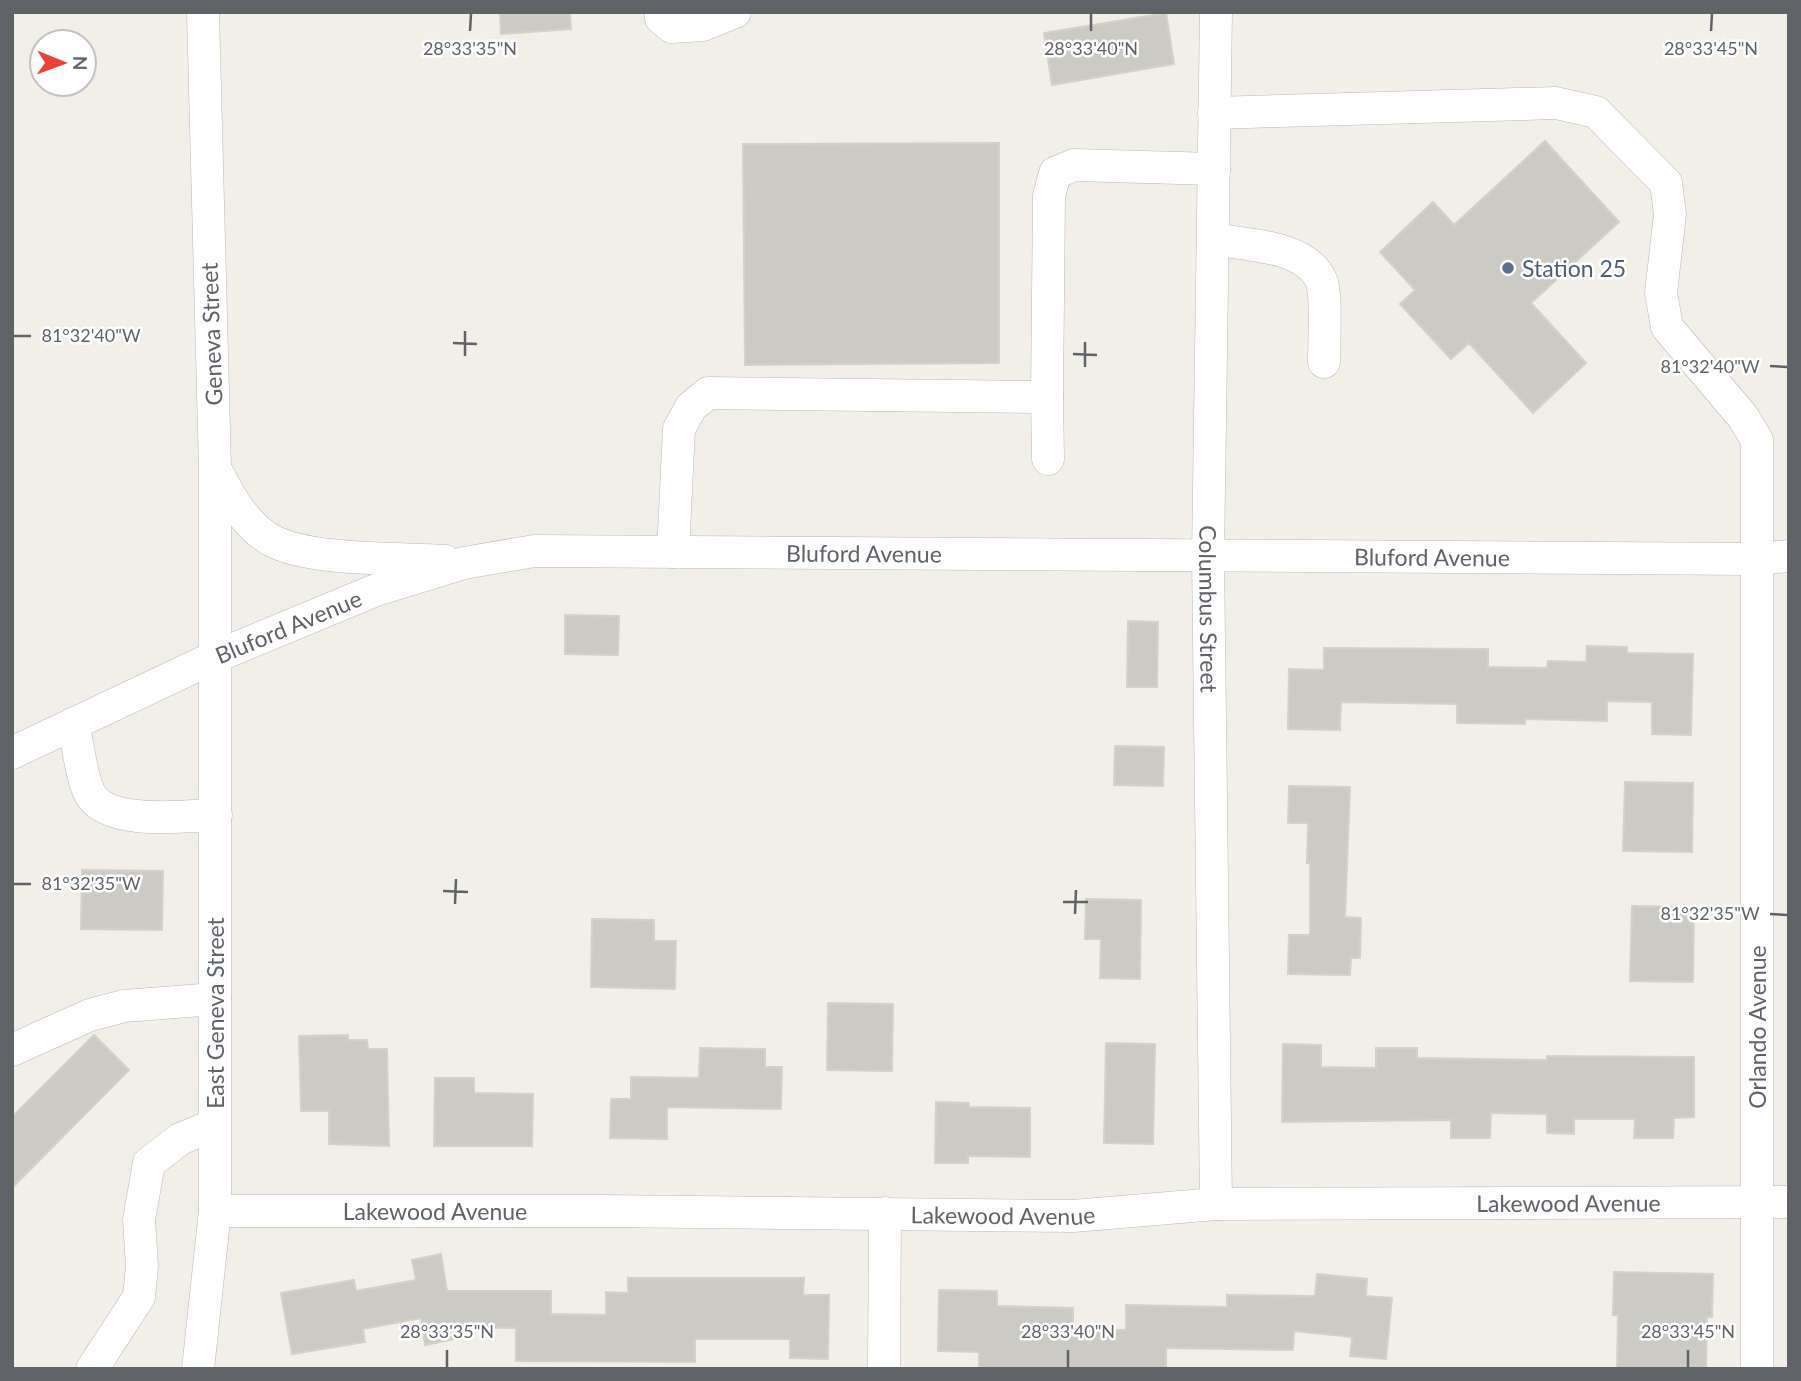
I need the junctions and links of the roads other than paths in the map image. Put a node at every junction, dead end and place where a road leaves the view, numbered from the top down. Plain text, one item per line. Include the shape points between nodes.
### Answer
1 (203, 12) edge
2 (661, 12) edge
3 (735, 12) edge
4 (1216, 12) edge
5 (1214, 113) junction
6 (1214, 169) junction
7 (1213, 239) junction
8 (1324, 362) dead end
9 (1047, 397) junction
10 (1048, 459) dead end
11 (215, 468) junction
12 (673, 552) junction
13 (1789, 556) edge
14 (1208, 557) junction
15 (1757, 559) junction
16 (1789, 562) edge
17 (464, 563) junction
18 (217, 656) junction
19 (73, 724) junction
20 (12, 753) edge
21 (216, 815) junction
22 (215, 999) junction
23 (12, 1050) edge
24 (214, 1125) junction
25 (1758, 1201) junction
26 (1789, 1202) edge
27 (1216, 1204) junction
28 (215, 1211) junction
29 (885, 1213) junction
30 (92, 1369) edge
31 (198, 1369) edge
32 (884, 1369) edge
33 (1757, 1369) edge

1 - 11 street, Geneva Street
2 - 3 street via 661,18 672,27 703,25
4 - 5 street, Columbus Street
5 - 6 street, Columbus Street
5 - 15 street, Orlando Avenue via 1556,103 1596,112 1666,183 1670,214 1661,293 1667,327 1744,417 1757,440
6 - 7 street, Columbus Street
6 - 9 street via 1074,165 1055,173 1049,196
7 - 8 street via 1288,253 1312,265 1322,282
7 - 14 street, Columbus Street
9 - 10 street
9 - 12 street via 708,393 691,407 679,429
11 - 17 street via 229,496 272,540 318,552
11 - 18 street, Geneva Street
12 - 14 street, Bluford Avenue
12 - 17 street, Bluford Avenue via 534,551
13 - 15 street, Bluford Avenue
14 - 15 street, Bluford Avenue
14 - 27 street, Columbus Street
15 - 16 street, Bluford Avenue
15 - 25 street, Orlando Avenue
17 - 18 street, Bluford Avenue via 376,590
18 - 19 street, Bluford Avenue
18 - 21 street, East Geneva Street
19 - 20 street, Bluford Avenue
19 - 21 street via 91,794 108,811 140,816
21 - 22 street, East Geneva Street
22 - 23 street via 112,1009
22 - 24 street, East Geneva Street
24 - 28 street, East Geneva Street
24 - 30 street via 180,1139 149,1163 139,1220 139,1297
25 - 26 street, Lakewood Avenue
25 - 27 street, Lakewood Avenue
25 - 33 street, Orlando Avenue
27 - 29 street, Lakewood Avenue via 1073,1216
28 - 29 street, Lakewood Avenue
28 - 31 street, East Geneva Street
29 - 32 street

